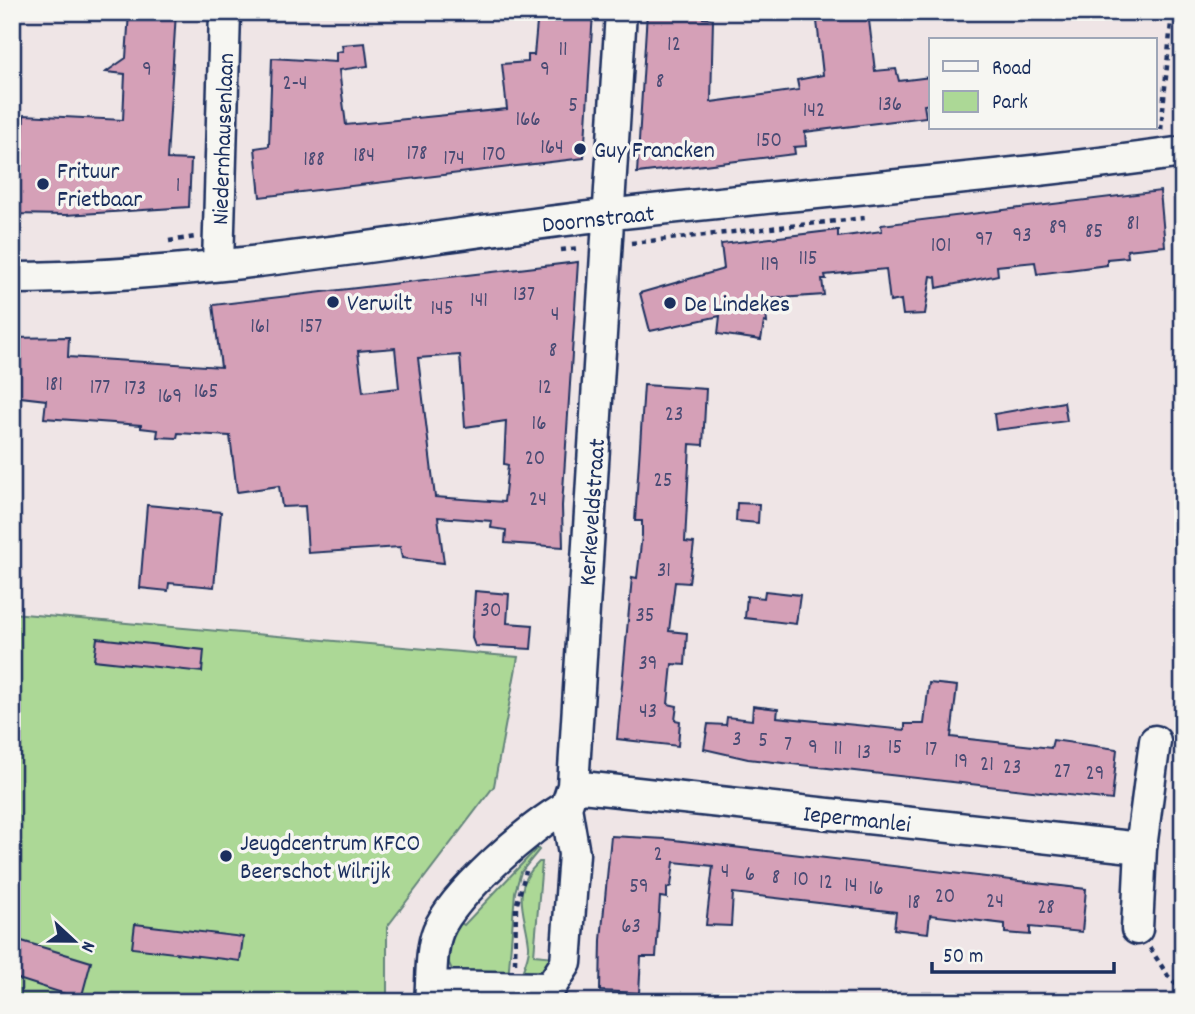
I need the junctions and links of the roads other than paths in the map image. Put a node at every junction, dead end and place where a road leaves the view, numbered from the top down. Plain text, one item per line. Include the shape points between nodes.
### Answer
1 (225, 12) edge
2 (621, 12) edge
3 (1172, 145) edge
4 (608, 215) junction
5 (218, 265) junction
6 (12, 278) edge
7 (1155, 741) dead end
8 (570, 797) junction
9 (1140, 848) junction
10 (1137, 929) road end
11 (431, 994) edge

1 - 5 street, Niedernhausenlaan
2 - 4 street, Kerkeveldstraat
3 - 4 street, Doornstraat
4 - 5 street, Doornstraat
4 - 8 street, Kerkeveldstraat
5 - 6 street, Doornstraat via 82,278
7 - 9 street
8 - 9 street, Iepermanlei
8 - 11 street, Kerkeveldstraat via 449,910 437,934
8 - 11 street, Kerkeveldstraat via 574,854 566,963 550,988
9 - 10 street

